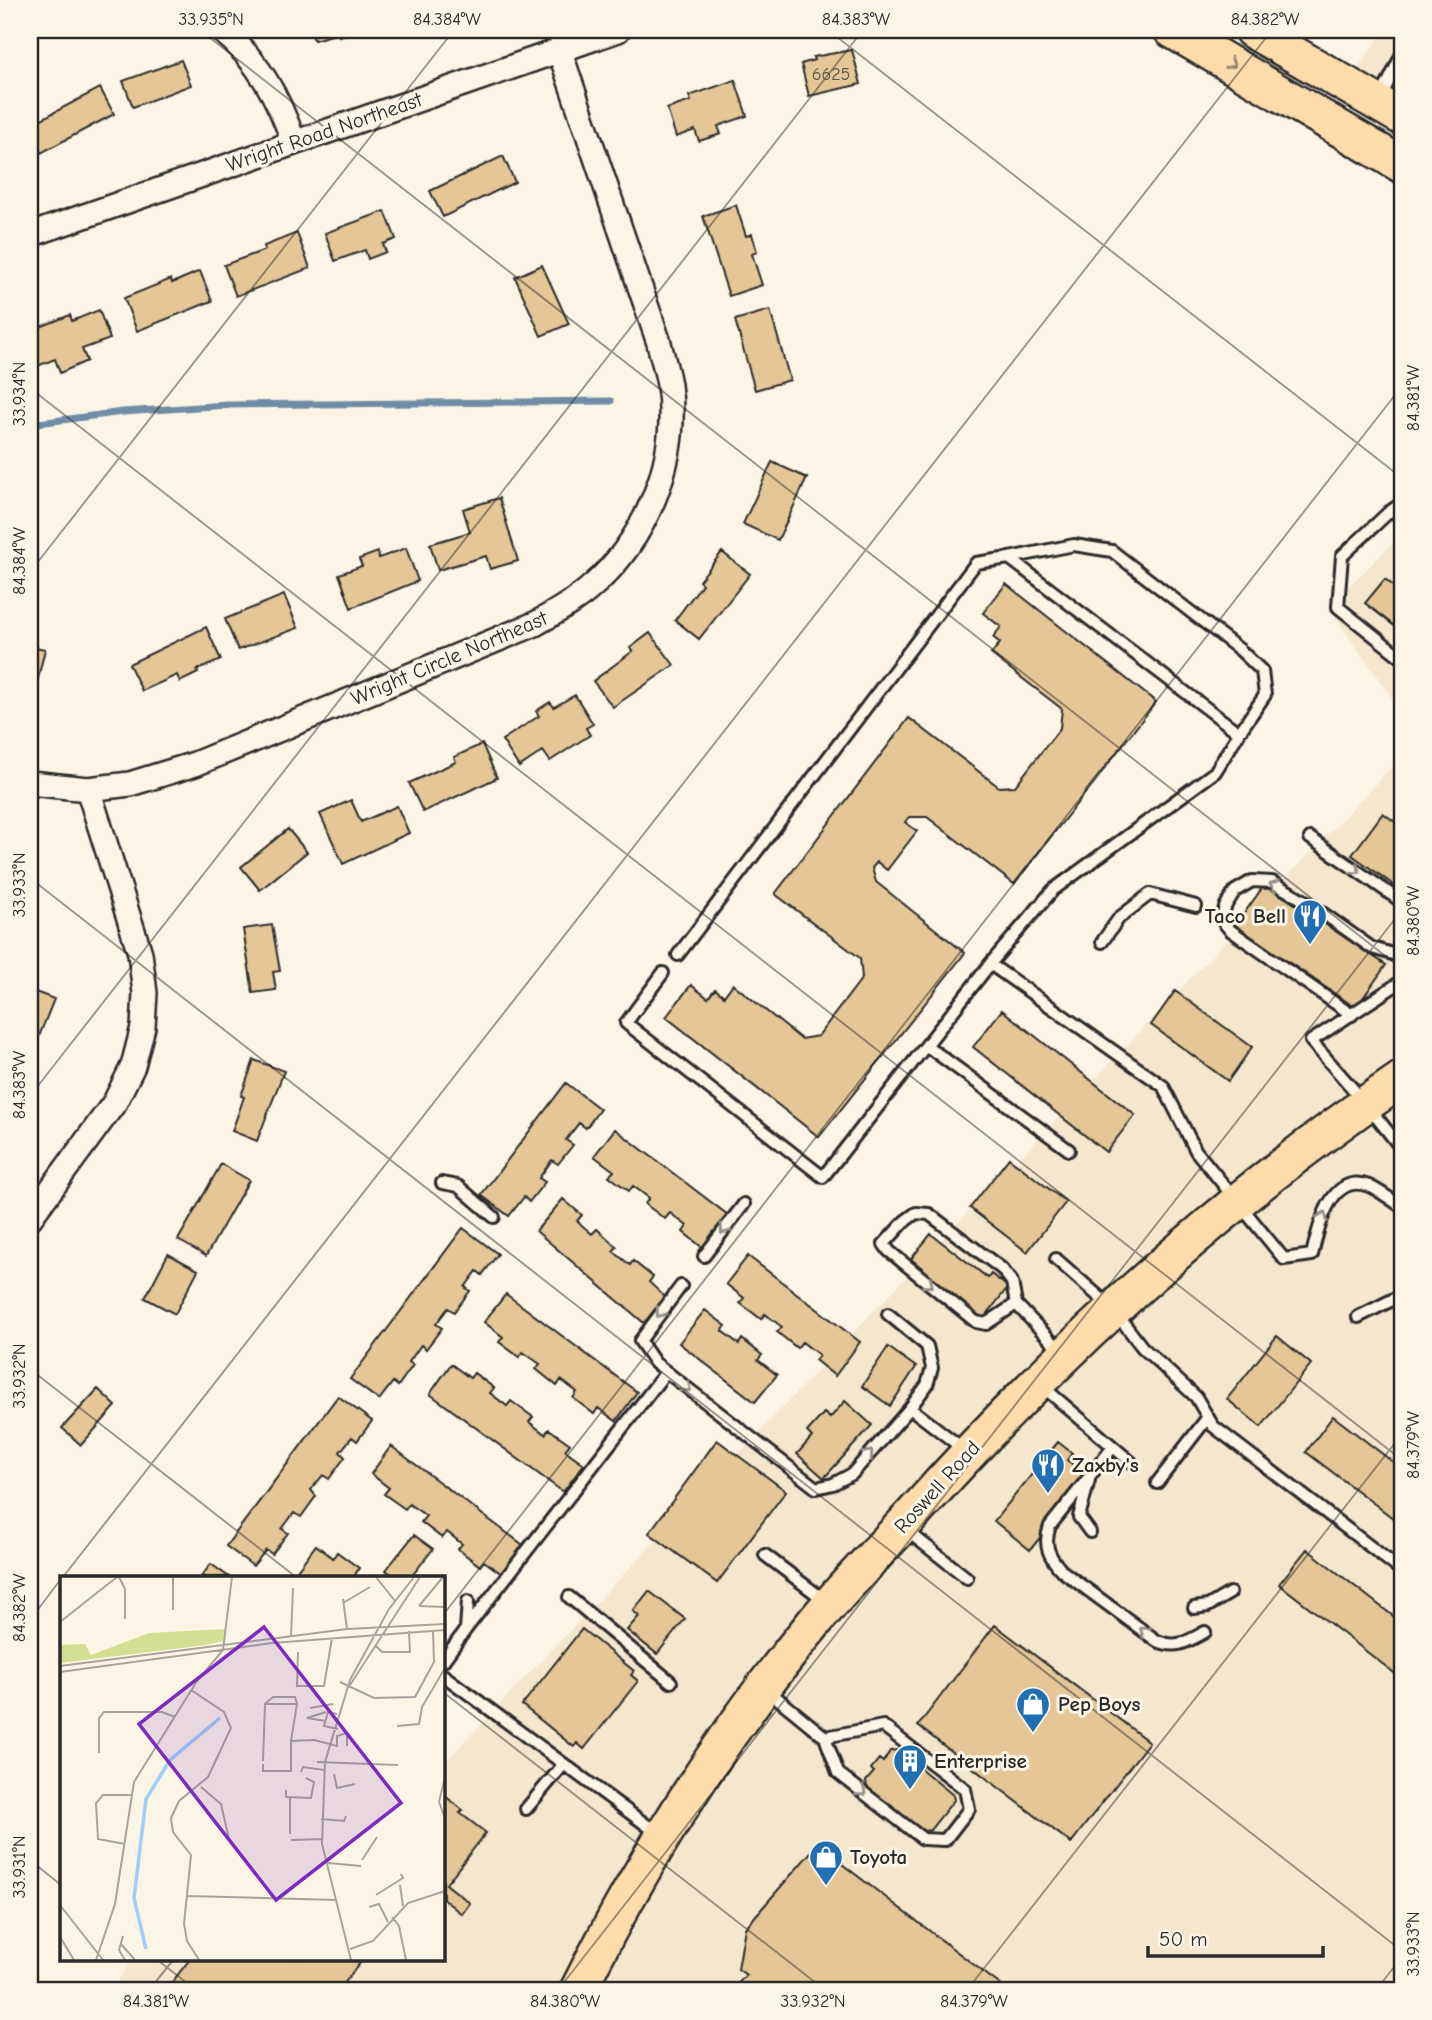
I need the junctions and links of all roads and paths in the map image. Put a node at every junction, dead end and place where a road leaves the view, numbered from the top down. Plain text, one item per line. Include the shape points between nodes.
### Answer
1 (221, 30) edge
2 (618, 30) edge
3 (1172, 30) edge
4 (1252, 30) edge
5 (559, 49) junction
6 (1402, 54) edge
7 (1390, 110) edge
8 (295, 143) junction
9 (1401, 164) edge
10 (30, 234) edge
11 (1402, 503) edge
12 (1009, 558) junction
13 (1402, 658) edge
14 (1240, 733) junction
15 (30, 783) edge
16 (89, 789) junction
17 (1310, 838) dead end
18 (1402, 902) edge
19 (1196, 906) dead end
20 (1102, 942) dead end
21 (678, 955) dead end
22 (1396, 955) dead end
23 (990, 964) junction
24 (663, 973) dead end
25 (1402, 981) edge
26 (1352, 1014) junction
27 (927, 1046) junction
28 (1402, 1079) edge
29 (1366, 1104) junction
30 (1397, 1143) dead end
31 (1069, 1150) dead end
32 (442, 1183) dead end
33 (1237, 1203) junction
34 (744, 1204) dead end
35 (1402, 1207) edge
36 (494, 1217) dead end
37 (30, 1218) edge
38 (704, 1256) dead end
39 (1056, 1259) dead end
40 (681, 1286) dead end
41 (1402, 1295) edge
42 (1016, 1304) junction
43 (1113, 1309) junction
44 (888, 1314) dead end
45 (1358, 1317) dead end
46 (1065, 1355) junction
47 (666, 1372) junction
48 (1037, 1382) junction
49 (910, 1408) junction
50 (1208, 1418) junction
51 (1113, 1447) junction
52 (968, 1452) junction
53 (1132, 1462) dead end
54 (1090, 1475) junction
55 (1157, 1483) dead end
56 (901, 1527) junction
57 (1090, 1532) dead end
58 (765, 1555) dead end
59 (1402, 1571) edge
60 (967, 1578) dead end
61 (1230, 1592) dead end
62 (569, 1597) dead end
63 (468, 1601) dead end
64 (831, 1604) junction
65 (1194, 1608) dead end
66 (466, 1629) junction
67 (1205, 1632) dead end
68 (444, 1660) edge
69 (444, 1676) edge
70 (671, 1682) dead end
71 (764, 1687) junction
72 (825, 1737) junction
73 (564, 1764) junction
74 (526, 1809) dead end
75 (663, 1837) junction
76 (578, 1990) edge

1 - 8 street via 270,85
2 - 5 street, Wright Road Northeast
3 -> 9 main road
4 - 7 main road
5 - 8 street, Wright Road Northeast
5 - 16 street, Wright Circle Northeast via 659,343 669,385 671,423 665,463 652,503 633,539 590,588 535,624 195,764 130,784
6 - 7 lane
8 - 10 street, Wright Road Northeast
11 - 13 lane via 1342,556 1338,607
12 - 14 lane
12 - 14 lane via 1074,545 1112,551 1262,671 1265,695
12 - 21 lane via 976,563
14 - 23 lane via 1215,772 1053,890
15 - 16 street, Wright Circle Northeast
16 - 37 street via 140,953 143,1027 133,1066 115,1102
17 -> 18 lane
19 - 20 lane via 1150,894 1119,918
22 -> 26 lane via 1372,948 1272,881 1252,881 1235,891 1221,919 1230,930
23 - 27 lane
23 - 33 lane via 1163,1086 1196,1151
24 - 27 lane via 626,1023 823,1177
25 - 26 lane
26 - 29 lane via 1311,1041
27 - 31 lane
28 - 29 main road, Roswell Road
29 - 30 lane
29 - 33 main road, Roswell Road
32 - 36 lane via 458,1186
33 -> 35 lane via 1284,1259 1312,1255 1328,1205 1345,1186 1368,1186
33 - 43 main road, Roswell Road
34 -> 38 lane
39 - 43 lane
40 -> 47 lane via 640,1341
41 - 45 lane
42 -> 42 lane via 1012,1282 1002,1269 929,1214 916,1213 884,1244 976,1322 986,1324
42 - 46 lane
43 - 46 main road, Roswell Road
43 - 50 lane via 1142,1347 1196,1397
44 - 49 lane via 927,1346 932,1368 927,1385
46 - 48 main road, Roswell Road
47 -> 49 lane via 816,1488 852,1474
47 - 66 lane
48 - 51 lane
48 - 52 main road, Roswell Road
49 - 52 lane
50 - 55 lane
50 - 59 lane
51 - 53 lane
51 - 54 lane
52 - 56 main road, Roswell Road
54 - 57 lane via 1079,1517
67 -> 54 lane via 1170,1646 1157,1641 1051,1559 1045,1539 1050,1526
56 - 60 lane
56 - 64 main road, Roswell Road
58 - 64 lane
61 - 65 lane via 1208,1606
62 - 70 lane
63 - 66 lane
64 - 71 main road, Roswell Road
66 - 68 lane
69 - 73 lane
71 - 72 lane
71 - 75 main road, Roswell Road
72 -> 72 lane via 838,1773 923,1839 945,1840 968,1809 965,1790 883,1726
73 - 74 lane
73 - 75 lane
75 - 76 main road, Roswell Road

